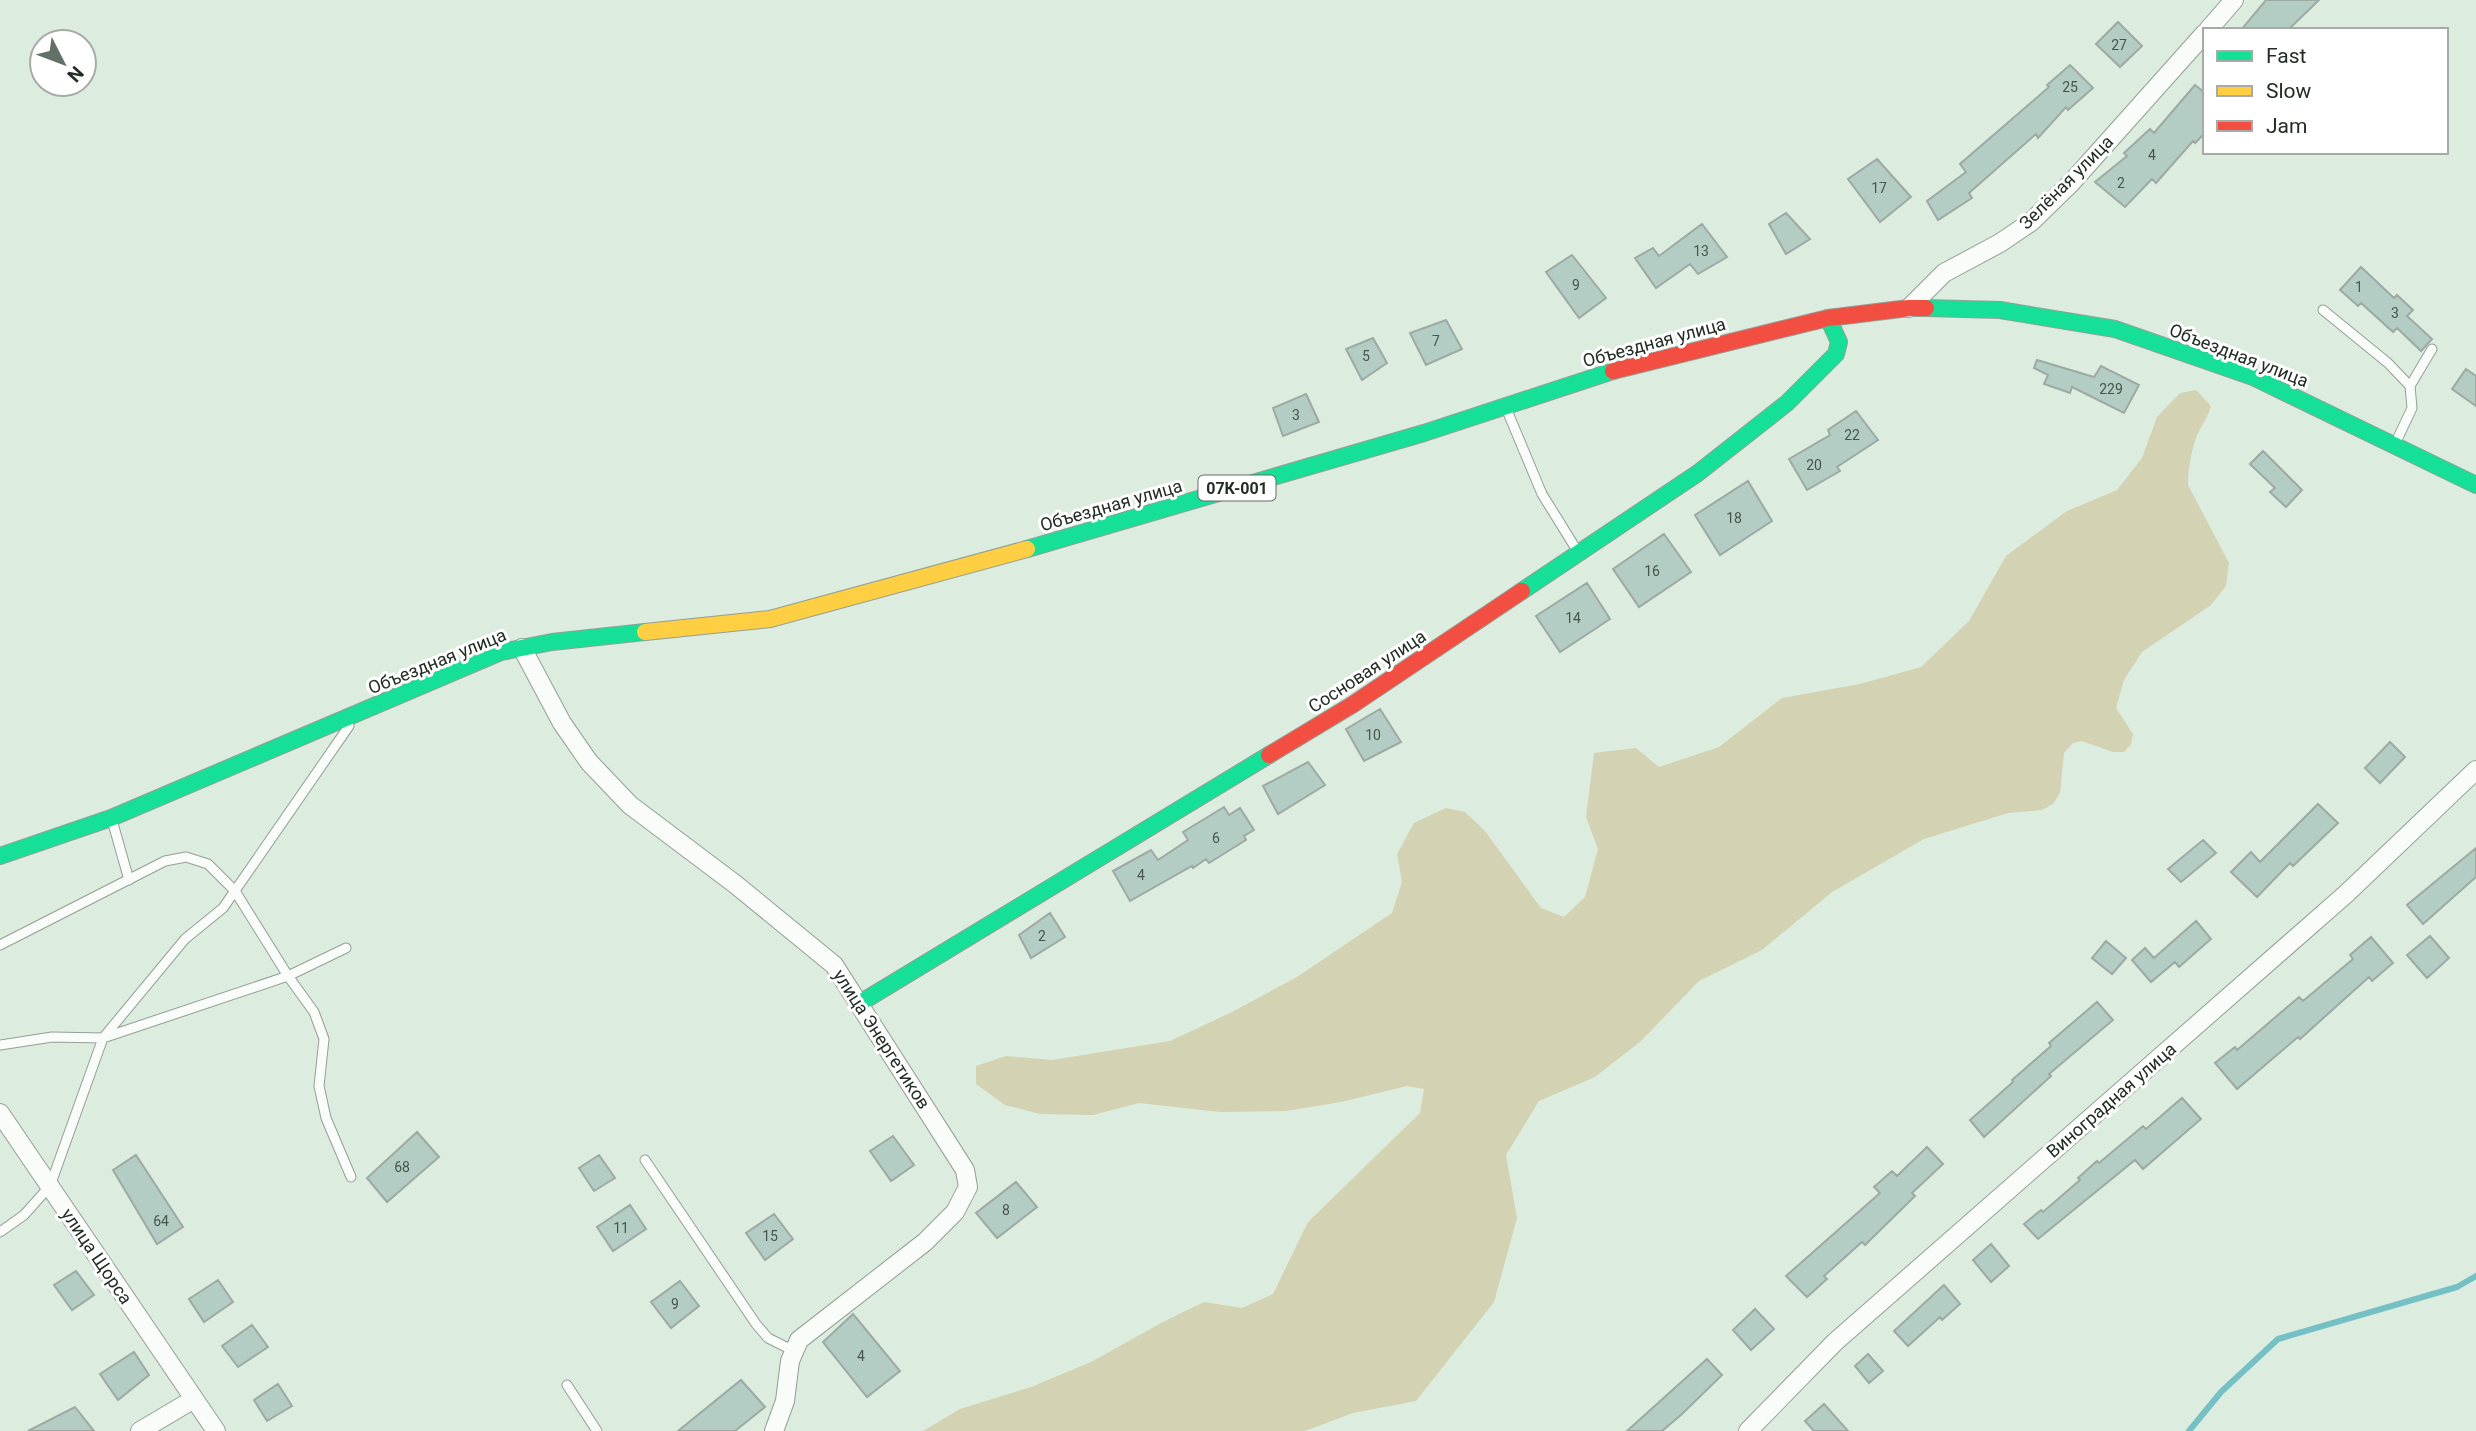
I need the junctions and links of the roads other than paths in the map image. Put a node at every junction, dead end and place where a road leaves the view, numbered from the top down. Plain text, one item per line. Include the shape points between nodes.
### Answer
1 (2234, 0) edge
2 (2210, 28) edge
3 (2203, 35) edge
4 (1909, 307) junction
5 (2323, 310) dead end
6 (1828, 318) junction
7 (2432, 349) dead end
8 (2410, 386) junction
9 (1506, 407) junction
10 (2395, 444) junction
11 (2476, 485) edge
12 (1579, 554) junction
13 (522, 648) junction
14 (358, 713) junction
15 (2476, 770) edge
16 (111, 818) junction
17 (0, 856) edge
18 (129, 880) junction
19 (235, 891) junction
20 (0, 945) edge
21 (346, 948) dead end
22 (288, 976) junction
23 (860, 1003) junction
24 (103, 1038) junction
25 (0, 1045) edge
26 (0, 1113) edge
27 (645, 1160) dead end
28 (351, 1177) dead end
29 (50, 1186) junction
30 (0, 1231) edge
31 (794, 1350) junction
32 (566, 1385) dead end
33 (194, 1399) junction
34 (140, 1431) edge
35 (216, 1431) edge
36 (597, 1431) edge
37 (774, 1431) edge
38 (1748, 1431) edge

1 - 2 street, Зелёная улица
3 - 4 street, Зелёная улица via 2031,222 1944,273
4 - 6 main road, Объездная улица / 07К-001
4 - 10 main road, Объездная улица / 07К-001 via 2000,310 2115,329 2253,377
5 - 8 lane
6 - 9 main road, Объездная улица / 07К-001 via 1636,364
6 - 12 main road, Сосновая улица via 1839,342 1836,354 1787,403 1698,473
7 - 8 lane
8 - 10 lane via 2412,408
9 - 12 lane via 1542,494
9 - 13 main road, Объездная улица / 07К-001 via 993,560 770,619
10 - 11 main road, Объездная улица / 07К-001
12 - 23 main road, Сосновая улица via 1352,705
13 - 14 main road, Объездная улица / 07К-001 via 501,652
13 - 23 street, улица Энергетиков via 562,723 630,806 834,965
14 - 16 main road, Объездная улица / 07К-001
14 - 19 lane
15 - 38 street, Виноградная улица via 2346,894 1835,1342
16 - 17 main road, Объездная улица / 07К-001
16 - 18 lane
18 - 19 lane via 165,861 186,857 208,864
18 - 20 lane
19 - 22 lane
19 - 24 lane via 223,908 185,939
21 - 22 lane
22 - 24 lane
22 - 28 lane via 314,1012 324,1039 320,1086 326,1118
23 - 31 street, улица Энергетиков via 965,1170 968,1187 956,1212 925,1242 799,1340
24 - 25 lane via 52,1037
24 - 29 lane
26 - 29 street, улица Щорса
27 - 31 lane via 756,1324 768,1338
29 - 30 lane via 24,1215
29 - 33 street, улица Щорса
31 - 37 street
32 - 36 lane
33 - 34 street
33 - 35 street, улица Щорса

